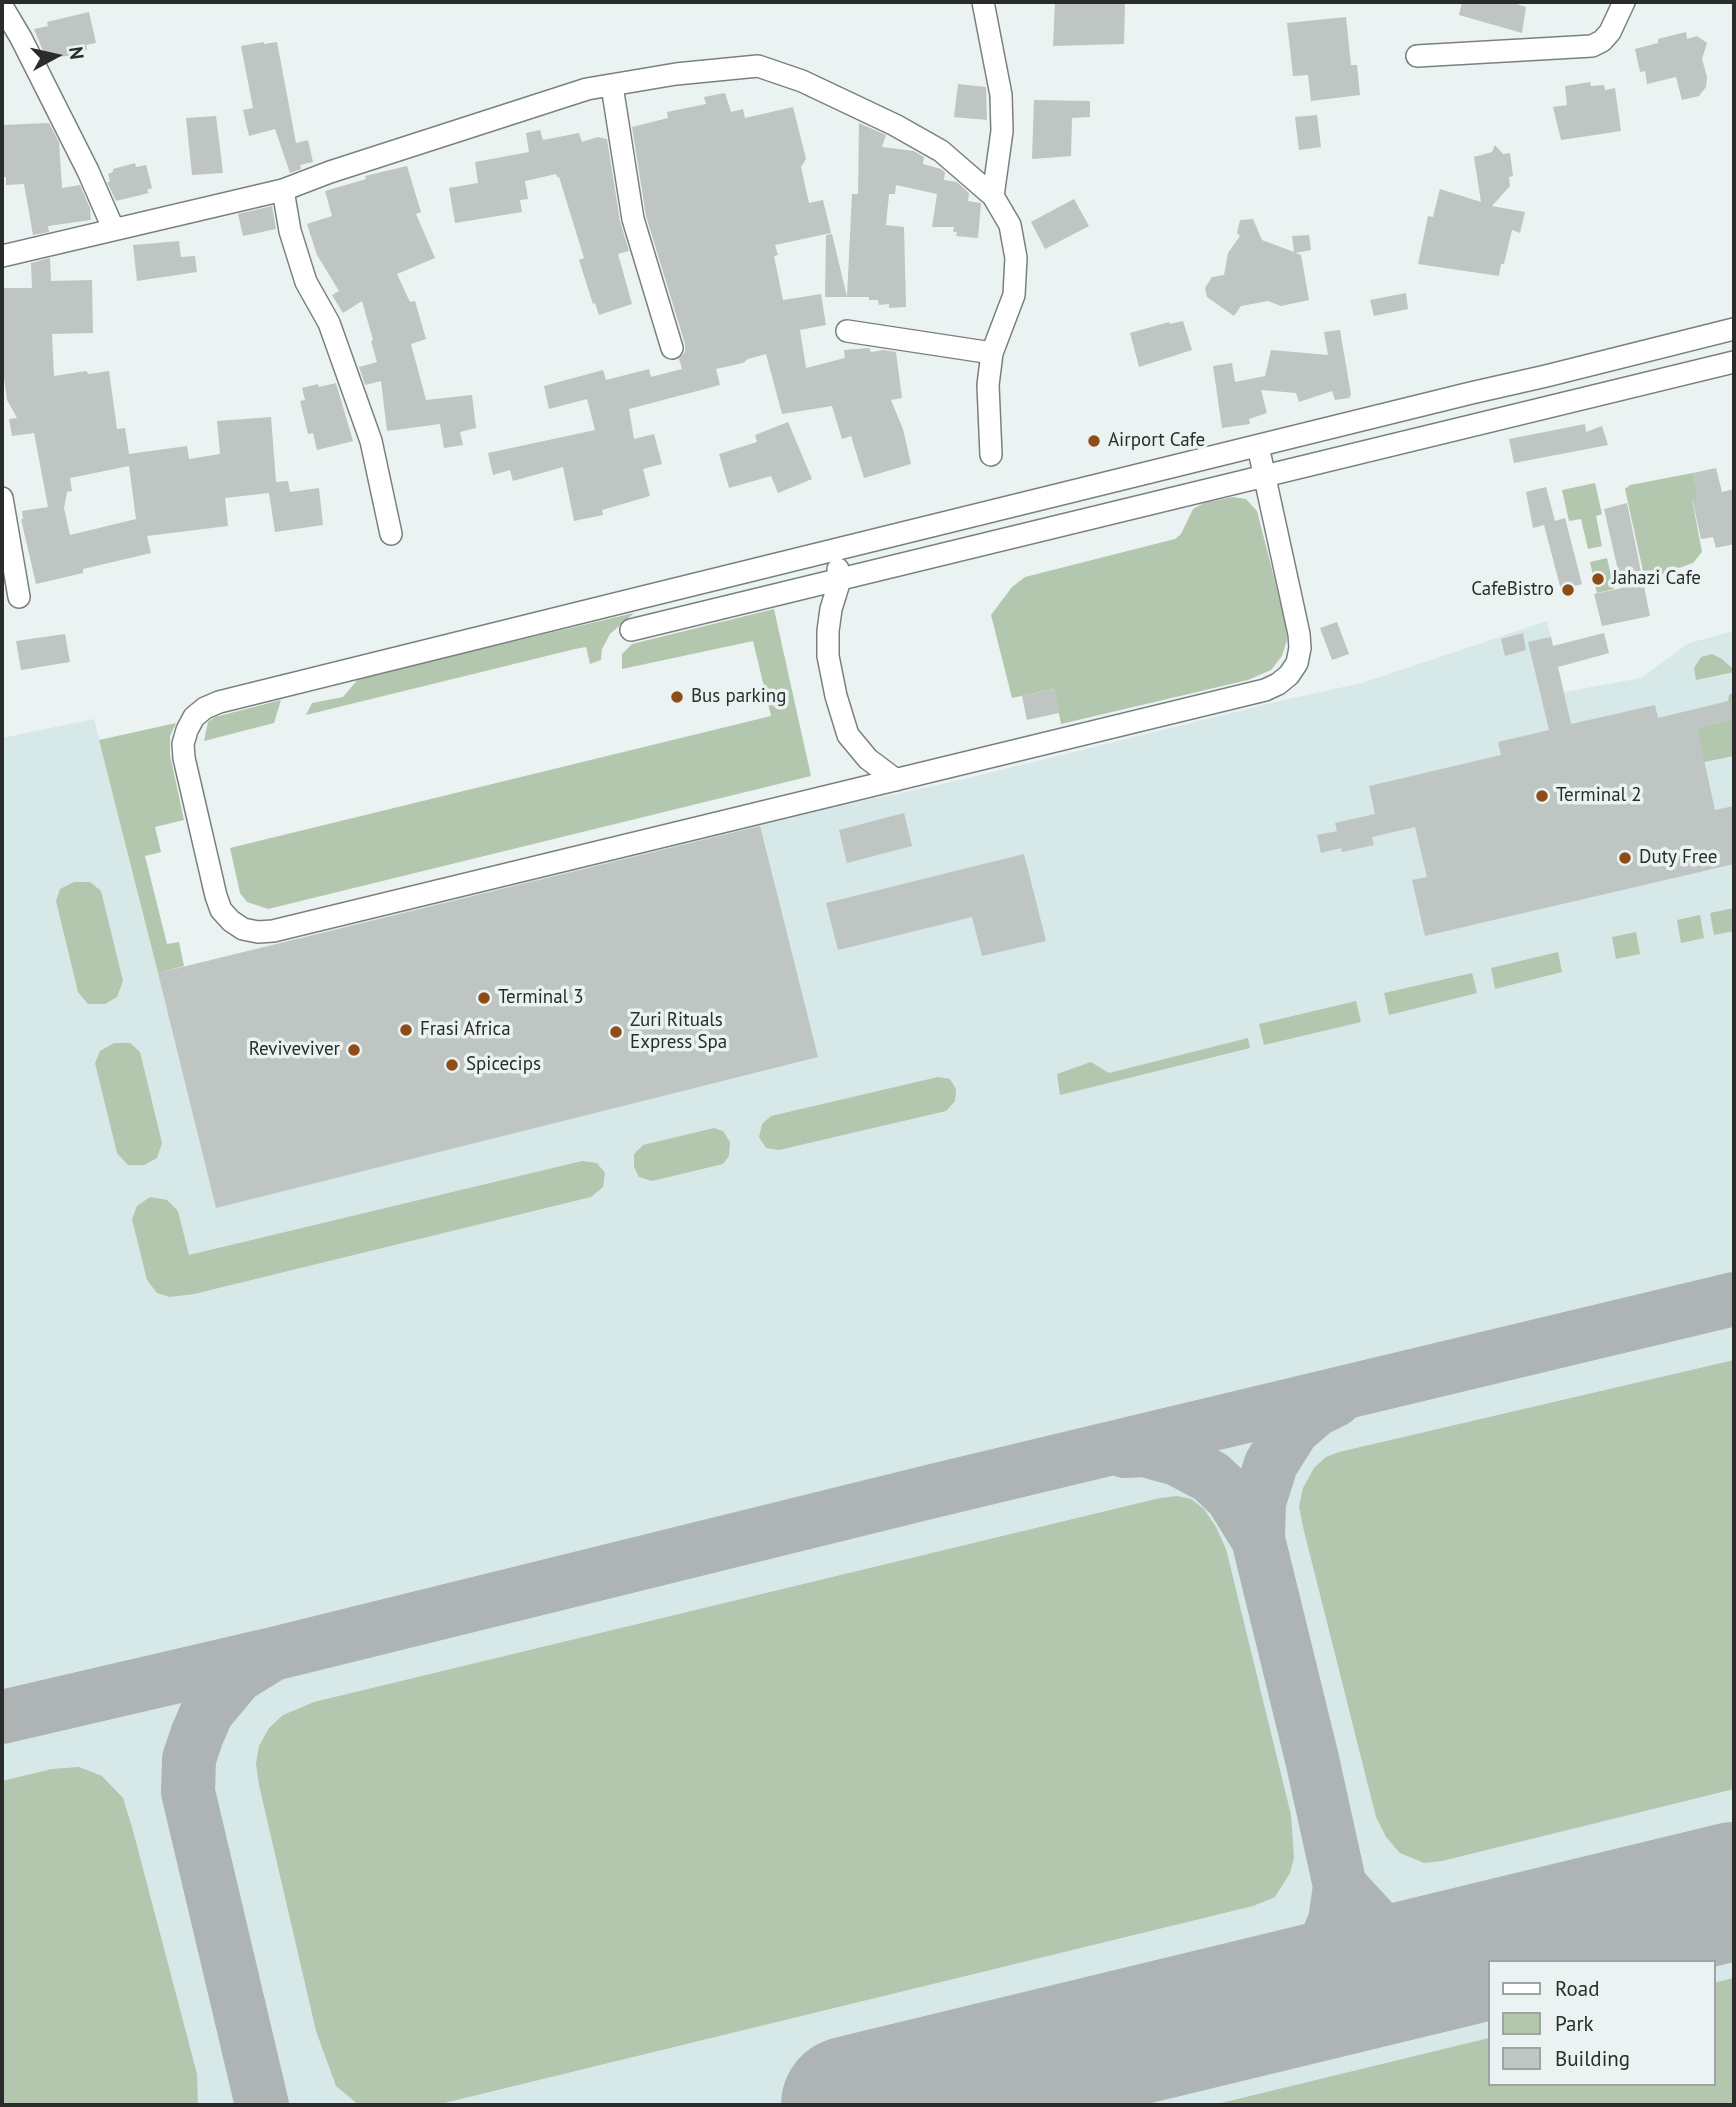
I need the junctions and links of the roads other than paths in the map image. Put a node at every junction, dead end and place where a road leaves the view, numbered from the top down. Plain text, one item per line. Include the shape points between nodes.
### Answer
1 (984, 2) edge
2 (1624, 2) edge
3 (2, 6) edge
4 (1417, 56) dead end
5 (612, 86) junction
6 (284, 190) junction
7 (993, 196) junction
8 (113, 228) junction
9 (2, 256) edge
10 (1734, 329) edge
11 (847, 331) dead end
12 (672, 348) dead end
13 (992, 353) junction
14 (1734, 362) edge
15 (1258, 446) junction
16 (991, 455) dead end
17 (1265, 477) junction
18 (2, 498) edge
19 (391, 534) dead end
20 (834, 550) junction
21 (840, 580) junction
22 (19, 597) dead end
23 (631, 630) dead end
24 (896, 780) junction

1 - 7 street via 1001,95 1002,131
2 - 4 street via 1611,32 1592,46
3 - 8 street
5 - 6 street via 587,89
5 - 7 street via 758,66 802,81 895,125 941,151
5 - 12 street via 633,219
6 - 8 street
6 - 19 street via 290,231 306,282 329,323 371,441
7 - 13 street via 1010,225 1016,258 1014,295
8 - 9 street
10 - 15 street
11 - 13 street
13 - 16 street via 988,385
14 - 17 street
15 - 17 street
15 - 20 street
17 - 21 street
17 - 24 street via 1299,634 1297,663 1289,675 1265,690
18 - 22 street
20 - 21 street
20 - 24 street via 205,708 194,717 183,744 216,896 226,915 243,929 272,931
21 - 23 street
21 - 24 street via 828,631 836,696 848,735 868,759

